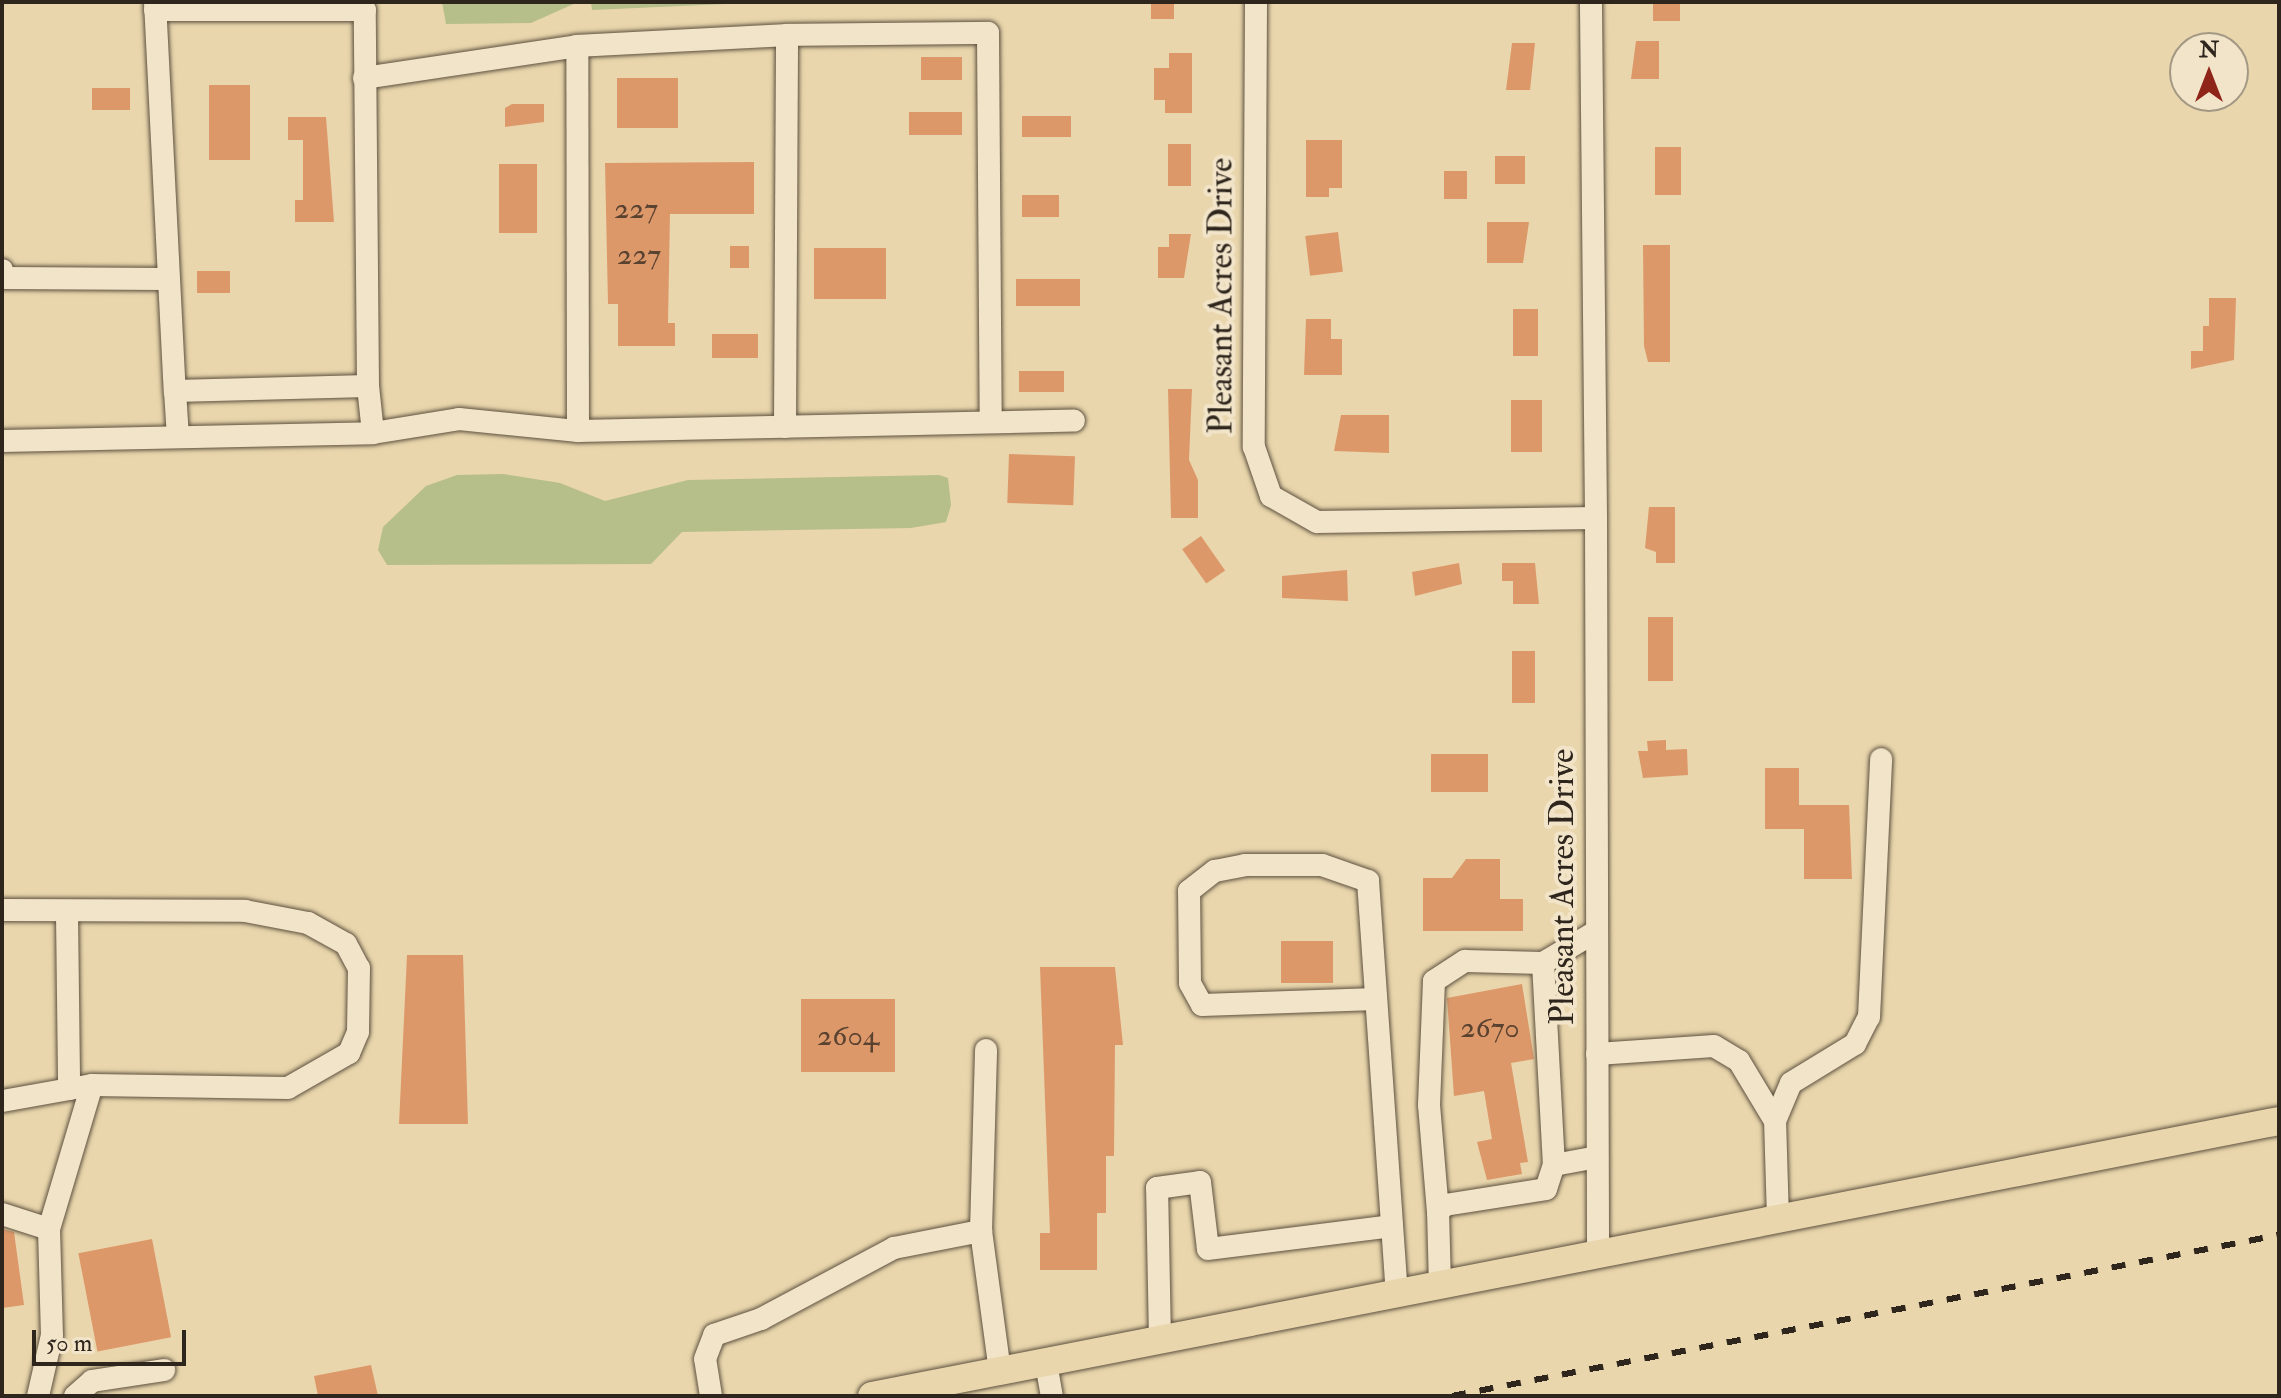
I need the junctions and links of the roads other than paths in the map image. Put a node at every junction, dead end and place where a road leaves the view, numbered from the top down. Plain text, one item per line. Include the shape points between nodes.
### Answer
1 (1256, 2) edge
2 (1591, 2) edge
3 (155, 6) edge
4 (787, 35) junction
5 (577, 46) junction
6 (364, 78) junction
7 (2, 270) edge
8 (165, 279) junction
9 (368, 386) junction
10 (175, 391) junction
11 (991, 419) junction
12 (1074, 421) dead end
13 (785, 427) junction
14 (578, 431) junction
15 (373, 433) junction
16 (178, 437) junction
17 (2, 441) edge
18 (1596, 518) junction
19 (1881, 759) dead end
20 (2, 910) edge
21 (67, 914) junction
22 (1597, 931) junction
23 (1543, 963) junction
24 (1376, 999) junction
25 (986, 1050) dead end
26 (1597, 1054) junction
27 (81, 1087) junction
28 (2, 1101) edge
29 (1775, 1121) junction
30 (2279, 1121) edge
31 (1597, 1157) junction
32 (1554, 1165) junction
33 (1438, 1212) junction
34 (2, 1214) edge
35 (1778, 1220) junction
36 (1392, 1226) junction
37 (49, 1229) junction
38 (981, 1231) junction
39 (1598, 1256) junction
40 (1440, 1286) junction
41 (1397, 1294) junction
42 (1160, 1340) junction
43 (1046, 1363) junction
44 (164, 1370) dead end
45 (1000, 1371) junction
46 (38, 1396) edge
47 (75, 1396) edge
48 (711, 1396) edge
49 (872, 1396) edge
50 (1052, 1396) edge

1 - 18 street, Pleasant Acres Drive via 1254,447 1271,496 1317,522
2 - 18 street, Pleasant Acres Drive
3 - 6 street via 365,10
3 - 8 street
4 - 5 street
4 - 11 street via 988,33
4 - 13 street
5 - 6 street
5 - 14 street
6 - 9 street
7 - 8 street via 4,278
8 - 10 street
9 - 10 street
9 - 15 street
10 - 16 street
11 - 12 street
11 - 13 street
13 - 14 street
14 - 15 street via 459,419
15 - 16 street
16 - 17 street
18 - 22 street, Pleasant Acres Drive
19 - 29 street via 1869,1017 1855,1044 1791,1083
20 - 21 street
21 - 27 street
21 - 27 street via 245,911 308,923 346,944 359,968 358,1032 349,1053 288,1088
22 - 23 street
22 - 26 street, Pleasant Acres Drive
23 - 32 street
23 - 33 street via 1465,961 1434,981 1429,1105
24 - 24 street via 1368,881 1322,865 1245,865 1215,871 1189,891 1190,983 1202,1005
24 - 36 street
25 - 38 street
26 - 29 street via 1714,1046 1739,1061
26 - 31 street, Pleasant Acres Drive
27 - 28 street
27 - 37 street
29 - 35 street
30 - 35 main road
31 - 32 street
31 - 39 street, Pleasant Acres Drive
32 - 33 street via 1546,1189
33 - 40 street
34 - 37 street
35 - 39 main road
36 - 41 street
36 - 42 street via 1208,1249 1200,1182 1157,1188
37 - 46 street via 52,1335
38 - 45 street
38 - 48 street via 894,1248 761,1319 714,1335 705,1359
39 - 40 main road
40 - 41 main road
41 - 42 main road
42 - 43 main road
43 - 45 main road
43 - 50 street
44 - 47 street via 92,1381
45 - 49 main road

